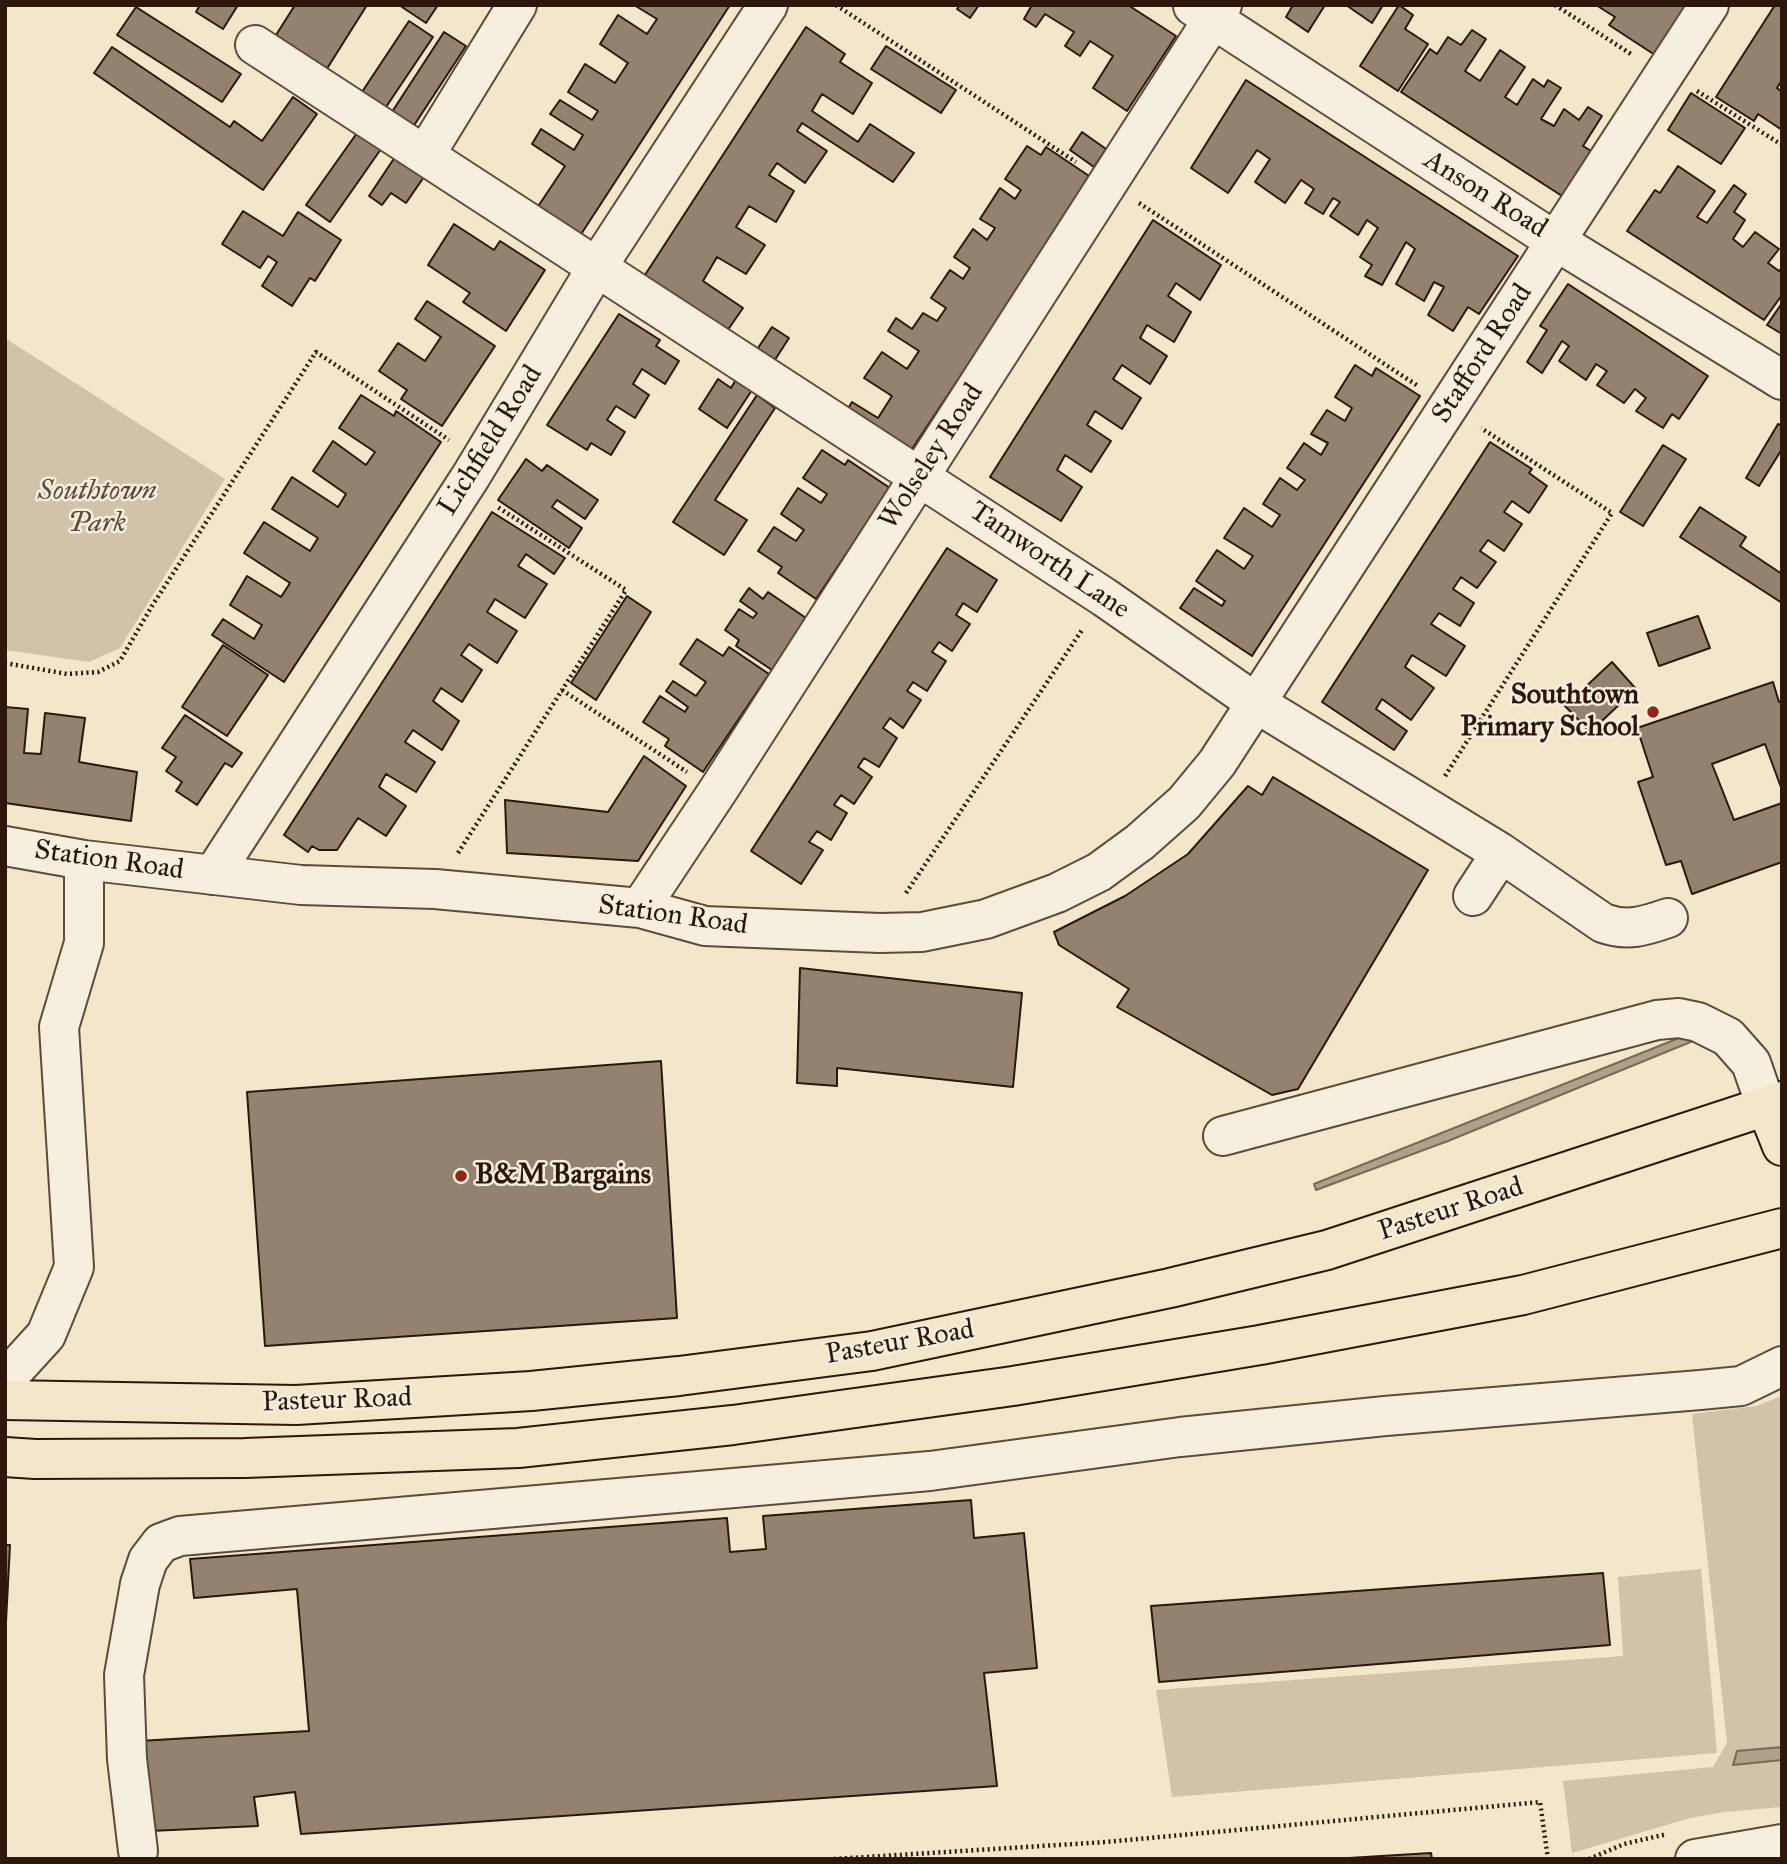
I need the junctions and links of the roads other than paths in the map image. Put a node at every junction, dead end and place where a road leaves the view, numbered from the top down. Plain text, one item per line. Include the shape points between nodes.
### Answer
1 (517, 5) edge
2 (768, 5) edge
3 (1709, 5) edge
4 (1209, 10) edge
5 (255, 45) dead end
6 (425, 155) junction
7 (1557, 240) junction
8 (597, 267) junction
9 (1782, 380) edge
10 (920, 476) junction
11 (1256, 703) junction
12 (5, 846) edge
13 (1501, 853) junction
14 (84, 860) junction
15 (213, 875) junction
16 (1473, 896) dead end
17 (640, 908) junction
18 (1668, 918) dead end
19 (1774, 1104) edge
20 (1223, 1136) dead end
21 (1782, 1146) edge
22 (1782, 1228) edge
23 (1782, 1366) edge
24 (5, 1380) edge
25 (5, 1400) edge
26 (5, 1457) edge
27 (1782, 1844) edge
28 (138, 1852) dead end
29 (1695, 1859) edge

1 - 6 street
2 - 8 street, Lichfield Road
3 - 7 street, Stafford Road
4 - 7 street, Anson Road
4 - 10 street, Wolseley Road via 1108,183
5 - 6 street, Tamworth Lane
6 - 8 street, Tamworth Lane
7 - 9 street, Anson Road
7 - 11 street, Stafford Road
8 - 10 street, Tamworth Lane
8 - 15 street, Lichfield Road via 480,461
10 - 11 street, Tamworth Lane
10 - 17 street, Wolseley Road
11 - 13 street, Tamworth Lane
11 - 17 street, Station Road via 1184,803 1140,842 1099,872 986,919 922,932 880,933 705,926
12 - 14 street, Station Road
13 - 16 street
13 - 18 street, Tamworth Lane via 1603,923 1630,929
14 - 15 street, Station Road
14 - 24 street via 84,943 59,1027 75,1267 46,1335
15 - 17 street, Station Road
19 - 20 street via 1751,1063 1728,1037 1679,1018 1657,1020
19 - 21 main road
19 - 25 main road, Pasteur Road via 1327,1250 872,1351 531,1391 296,1405
22 - 26 main road via 1523,1295 1260,1345 733,1425 518,1448 245,1458
23 - 28 street via 1741,1386 1180,1437 930,1471 180,1536 161,1543 148,1560 124,1675 127,1759
27 - 29 street

